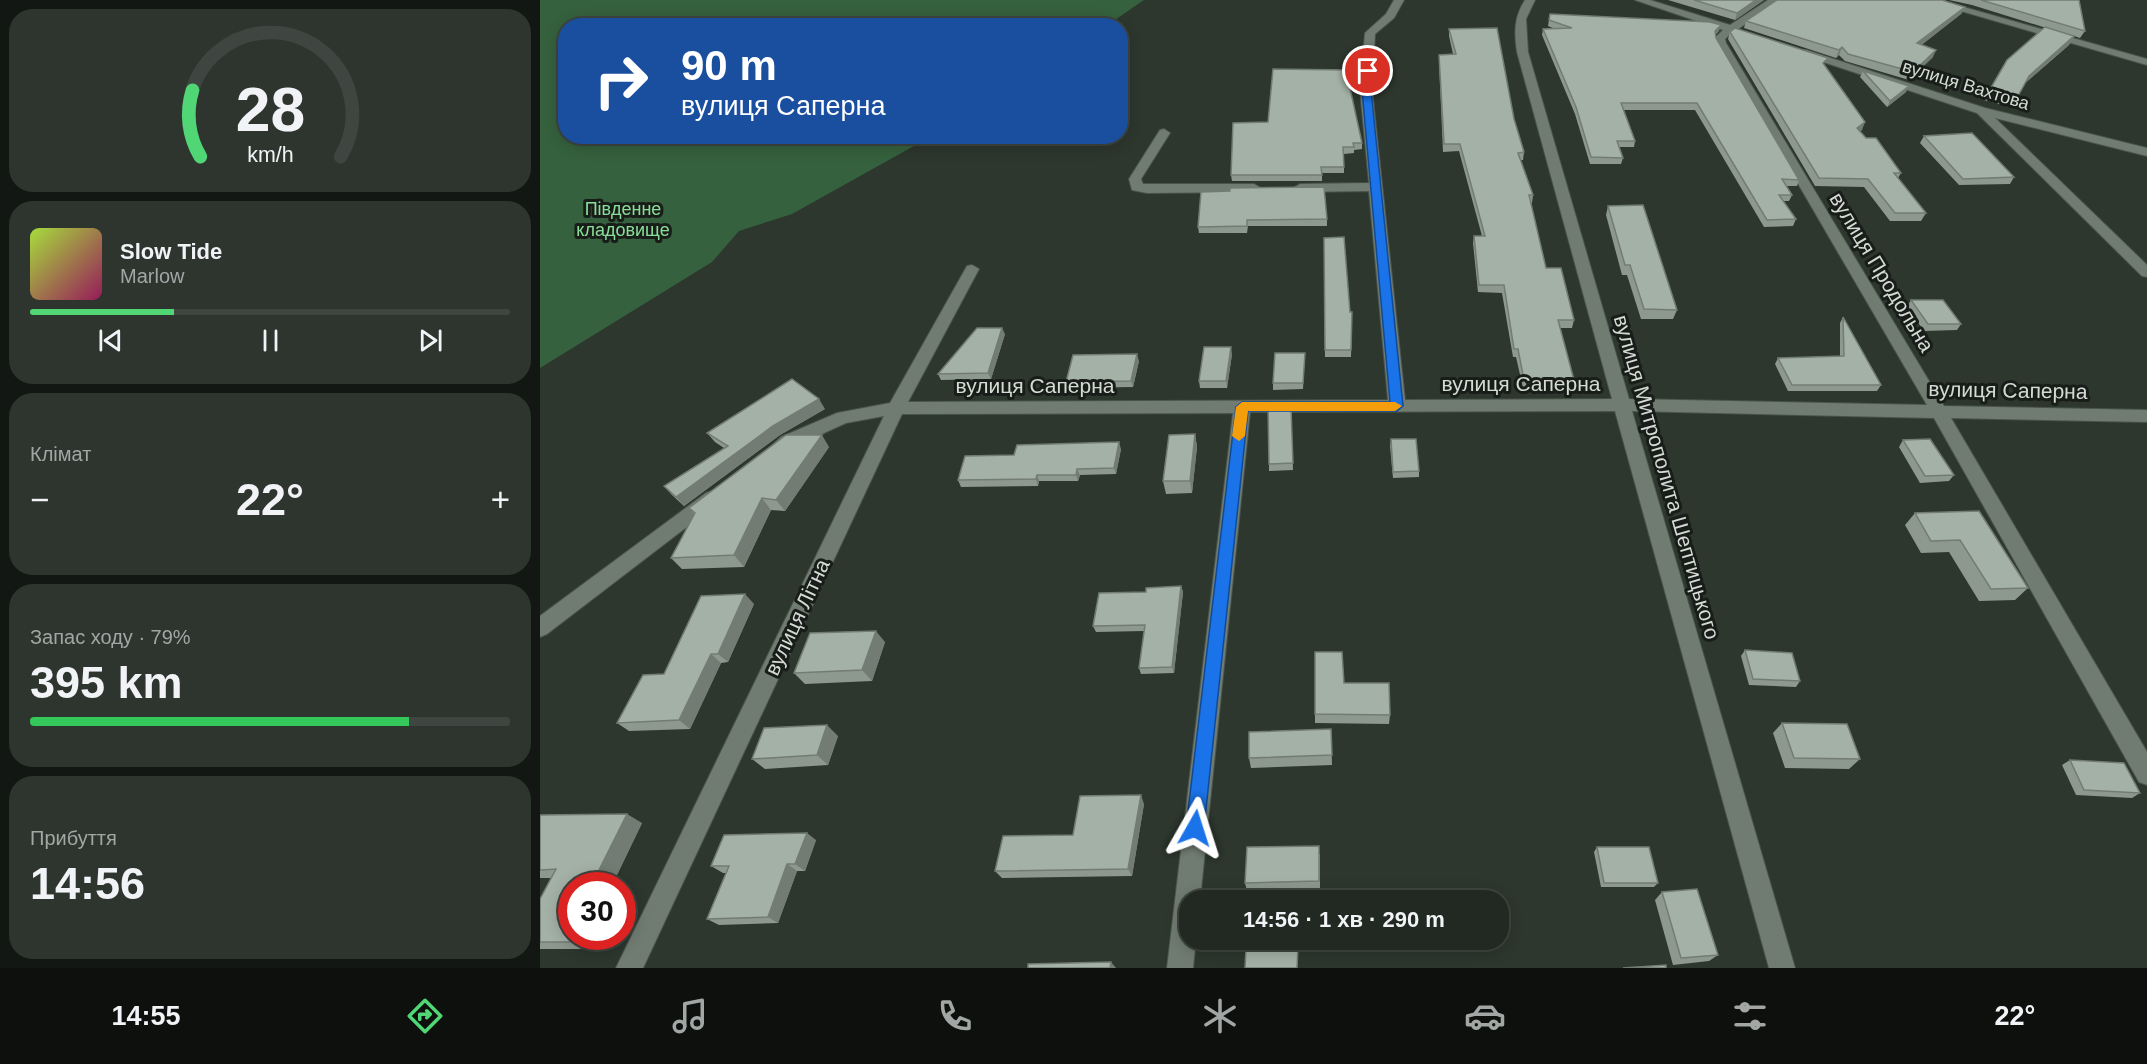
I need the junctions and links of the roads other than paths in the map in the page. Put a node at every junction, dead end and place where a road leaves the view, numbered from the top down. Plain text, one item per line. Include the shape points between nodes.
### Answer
1 (1399, 0) edge
2 (1530, 0) edge
3 (1640, 0) edge
4 (1775, 0) edge
5 (1928, 0) edge
6 (1738, 31) junction
7 (1789, 48) edge
8 (2147, 62) edge
9 (1981, 111) junction
10 (1164, 133) dead end
11 (2147, 152) edge
12 (1376, 187) junction
13 (972, 269) dead end
14 (2147, 273) edge
15 (1623, 405) junction
16 (1397, 406) junction
17 (1242, 407) junction
18 (896, 408) junction
19 (1938, 410) junction
20 (2145, 418) edge
21 (768, 456) edge
22 (730, 484) edge
23 (540, 628) edge
24 (2147, 774) edge
25 (629, 968) edge
26 (1180, 968) edge
27 (1782, 968) edge

1 - 12 street via 1390,16 1370,33 1366,90
2 - 15 street, вулиця Митрополита Шептицького via 1520,21 1521,41
3 - 6 street
4 - 6 street
5 - 8 street
6 - 19 street, вулиця Продольна via 1720,38 1721,43
7 - 9 street, вулиця Вахтова
9 - 11 street, вулиця Вахтова
9 - 14 street
10 - 12 street via 1135,179 1137,187
12 - 16 street
13 - 18 street, вулиця Літна
15 - 16 street, вулиця Саперна
15 - 19 street, вулиця Саперна
15 - 27 street, вулиця Митрополита Шептицького
16 - 17 street, вулиця Саперна
17 - 18 street, вулиця Саперна
17 - 26 street
18 - 21 street, вулиця Саперна via 843,417 787,441
18 - 25 street, вулиця Літна
19 - 20 street, вулиця Саперна
19 - 24 street, вулиця Продольна
22 - 23 street

